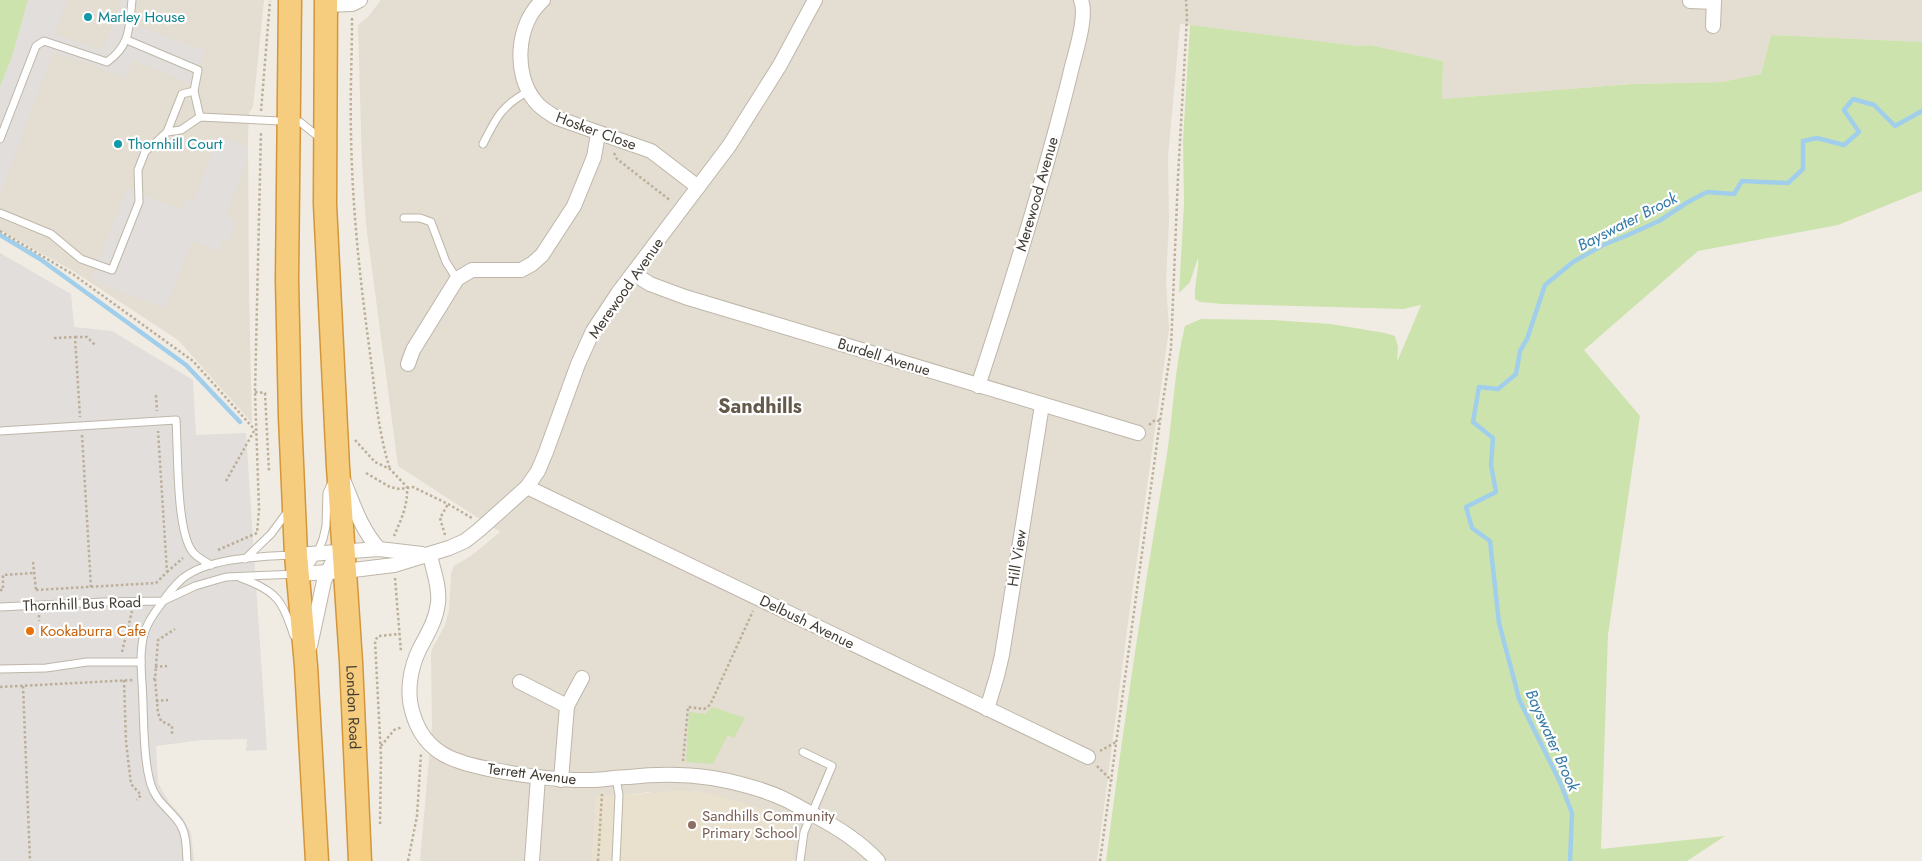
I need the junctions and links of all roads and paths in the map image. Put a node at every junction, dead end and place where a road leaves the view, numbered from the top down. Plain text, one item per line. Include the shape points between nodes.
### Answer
1 (132, 0) edge
2 (270, 0) edge
3 (290, 0) edge
4 (543, 0) edge
5 (815, 0) edge
6 (1082, 0) edge
7 (1186, 0) edge
8 (1690, 1) dead end
9 (1714, 1) edge
10 (326, 2) edge
11 (356, 2) edge
12 (1713, 26) dead end
13 (127, 40) junction
14 (194, 91) junction
15 (529, 91) junction
16 (200, 117) junction
17 (261, 120) junction
18 (289, 121) junction
19 (167, 132) junction
20 (601, 135) junction
21 (0, 139) edge
22 (324, 141) junction
23 (483, 144) dead end
24 (698, 187) junction
25 (682, 210) junction
26 (0, 213) edge
27 (404, 218) dead end
28 (0, 230) edge
29 (634, 274) junction
30 (457, 279) junction
31 (75, 337) junction
32 (54, 338) dead end
33 (96, 346) dead end
34 (408, 364) dead end
35 (978, 386) junction
36 (255, 392) junction
37 (156, 395) dead end
38 (1042, 405) junction
39 (157, 421) junction
40 (81, 426) junction
41 (255, 430) junction
42 (0, 431) edge
43 (1138, 433) dead end
44 (352, 437) dead end
45 (338, 467) junction
46 (390, 469) junction
47 (269, 472) dead end
48 (366, 473) dead end
49 (226, 481) dead end
50 (407, 487) junction
51 (526, 487) junction
52 (294, 504) junction
53 (448, 504) junction
54 (484, 526) junction
55 (446, 536) dead end
56 (386, 546) junction
57 (192, 551) junction
58 (430, 555) junction
59 (245, 559) junction
60 (304, 561) junction
61 (33, 562) dead end
62 (210, 565) junction
63 (339, 565) junction
64 (167, 572) junction
65 (34, 573) junction
66 (236, 576) junction
67 (141, 583) junction
68 (396, 586) dead end
69 (91, 587) junction
70 (0, 590) edge
71 (36, 590) junction
72 (759, 599) junction
73 (135, 601) junction
74 (163, 601) junction
75 (38, 606) junction
76 (0, 607) edge
77 (39, 621) dead end
78 (400, 634) junction
79 (402, 658) dead end
80 (141, 662) junction
81 (119, 663) junction
82 (167, 666) dead end
83 (306, 666) junction
84 (155, 667) dead end
85 (0, 668) edge
86 (582, 678) dead end
87 (155, 679) dead end
88 (124, 680) dead end
89 (520, 682) dead end
90 (23, 686) dead end
91 (168, 700) dead end
92 (156, 701) junction
93 (567, 706) junction
94 (986, 709) junction
95 (404, 726) dead end
96 (172, 734) dead end
97 (423, 737) junction
98 (1116, 742) junction
99 (381, 747) junction
100 (802, 752) dead end
101 (1088, 757) junction
102 (683, 775) junction
103 (538, 777) junction
104 (609, 779) junction
105 (561, 780) junction
106 (1112, 781) junction
107 (137, 800) dead end
108 (812, 814) junction
109 (380, 824) dead end
110 (30, 861) edge
111 (187, 861) edge
112 (317, 861) edge
113 (360, 861) edge
114 (408, 861) edge
115 (532, 861) edge
116 (598, 861) edge
117 (616, 861) edge
118 (800, 861) edge
119 (878, 861) edge
120 (1100, 861) edge

1 - 13 lane
2 - 17 path
3 - 18 highway
4 - 15 street, Hosker Close via 528,23 521,45 522,70
5 - 24 street, Merewood Avenue via 770,82
6 - 35 street, Merewood Avenue via 1077,43 1048,161
7 - 98 path via 1188,17 1171,348
8 - 9 street
9 - 12 street
10 - 11 street
10 - 22 highway, London Road
11 - 46 path via 351,134 357,229 374,386
13 - 14 lane via 198,70
13 - 21 lane via 118,54 107,62 44,41 36,46
14 - 16 lane
14 - 19 lane via 182,94
15 - 20 street, Hosker Close via 545,111 556,118
15 - 23 lane via 512,100 496,119
16 - 17 lane
16 - 19 lane via 181,130
17 - 18 lane
17 - 36 path
18 - 22 lane via 300,122
18 - 52 highway via 287,280
19 - 26 lane via 145,152 138,170 139,202 112,270 81,259 50,234
20 - 24 street, Hosker Close via 651,151
20 - 25 path via 617,159
20 - 30 street via 574,206 542,255 521,270 472,270
22 - 45 highway, London Road
24 - 25 street, Merewood Avenue
25 - 29 street, Merewood Avenue
27 - 30 lane via 431,222 446,262
28 - 41 path via 74,275 193,361
29 - 35 street, Burdell Avenue via 650,284 685,297
29 - 51 street, Merewood Avenue via 593,331 538,471
30 - 34 street via 413,350
31 - 32 path
31 - 33 path via 87,337
31 - 40 path
35 - 38 street, Burdell Avenue
36 - 41 path
36 - 47 path via 265,393
37 - 39 path
38 - 43 street, Burdell Avenue
38 - 94 street, Hill View via 1002,655
39 - 40 lane
39 - 57 lane via 176,420 182,519 185,538
39 - 64 path
40 - 42 lane
40 - 69 path
41 - 49 path
41 - 57 path via 257,533 215,552 197,547
44 - 46 path via 375,462
45 - 56 street via 369,537
45 - 60 lane via 327,493 323,539
45 - 63 highway, London Road
46 - 50 path
48 - 50 path via 390,488
50 - 53 path
50 - 56 path via 403,517
51 - 54 street, Merewood Avenue
51 - 72 street, Delbush Avenue
52 - 59 lane via 271,534
52 - 60 highway
53 - 54 path
53 - 55 path via 440,518
54 - 58 street, Merewood Avenue via 465,541
56 - 58 street, Merewood Avenue
56 - 63 street, Merewood Avenue
57 - 62 lane
57 - 64 path
58 - 63 street, Merewood Avenue via 394,565
58 - 97 street, Terrett Avenue via 438,602 433,624 414,664 409,692 413,715
59 - 60 lane
59 - 62 lane
60 - 63 street, Merewood Avenue
60 - 63 street, Merewood Avenue
60 - 66 lane
60 - 83 highway
61 - 65 path
62 - 74 lane via 182,579
63 - 83 street via 317,612
63 - 113 highway, London Road
64 - 67 path via 156,583
65 - 70 path via 3,575 3,590
65 - 71 path
66 - 74 lane via 195,586
66 - 83 lane via 265,588 278,599 288,616
67 - 69 path
67 - 73 path
68 - 78 path
69 - 71 path
71 - 75 path
72 - 94 street, Delbush Avenue
72 - 102 path via 710,704 704,709 688,707
73 - 74 lane, Thornhill Bus Road
73 - 75 lane, Thornhill Bus Road
73 - 81 path
74 - 80 lane via 144,634
75 - 76 lane, Thornhill Bus Road
75 - 77 path
78 - 79 path
78 - 99 path via 378,636 375,641
80 - 81 lane
80 - 111 lane via 143,728 151,786 162,806 180,824 186,840
81 - 85 lane
82 - 84 path
83 - 112 highway
86 - 93 street
87 - 92 path
88 - 107 path via 126,742 131,784 141,795
89 - 93 street
90 - 110 path
91 - 92 path
92 - 96 path via 161,721 172,726
93 - 105 street
94 - 101 street, Delbush Avenue
95 - 99 path via 394,730
97 - 103 street, Terrett Avenue via 439,753 460,763
97 - 114 path via 417,816
98 - 101 path
98 - 106 path
99 - 109 path
100 - 108 lane via 832,766
101 - 106 path
102 - 104 street, Terrett Avenue
102 - 108 street, Terrett Avenue via 738,784 782,798
103 - 105 street, Terrett Avenue
103 - 115 street
104 - 105 street, Terrett Avenue
104 - 116 path
104 - 117 lane via 619,795
106 - 120 path
108 - 118 lane via 804,832
108 - 119 street, Terrett Avenue via 863,846

